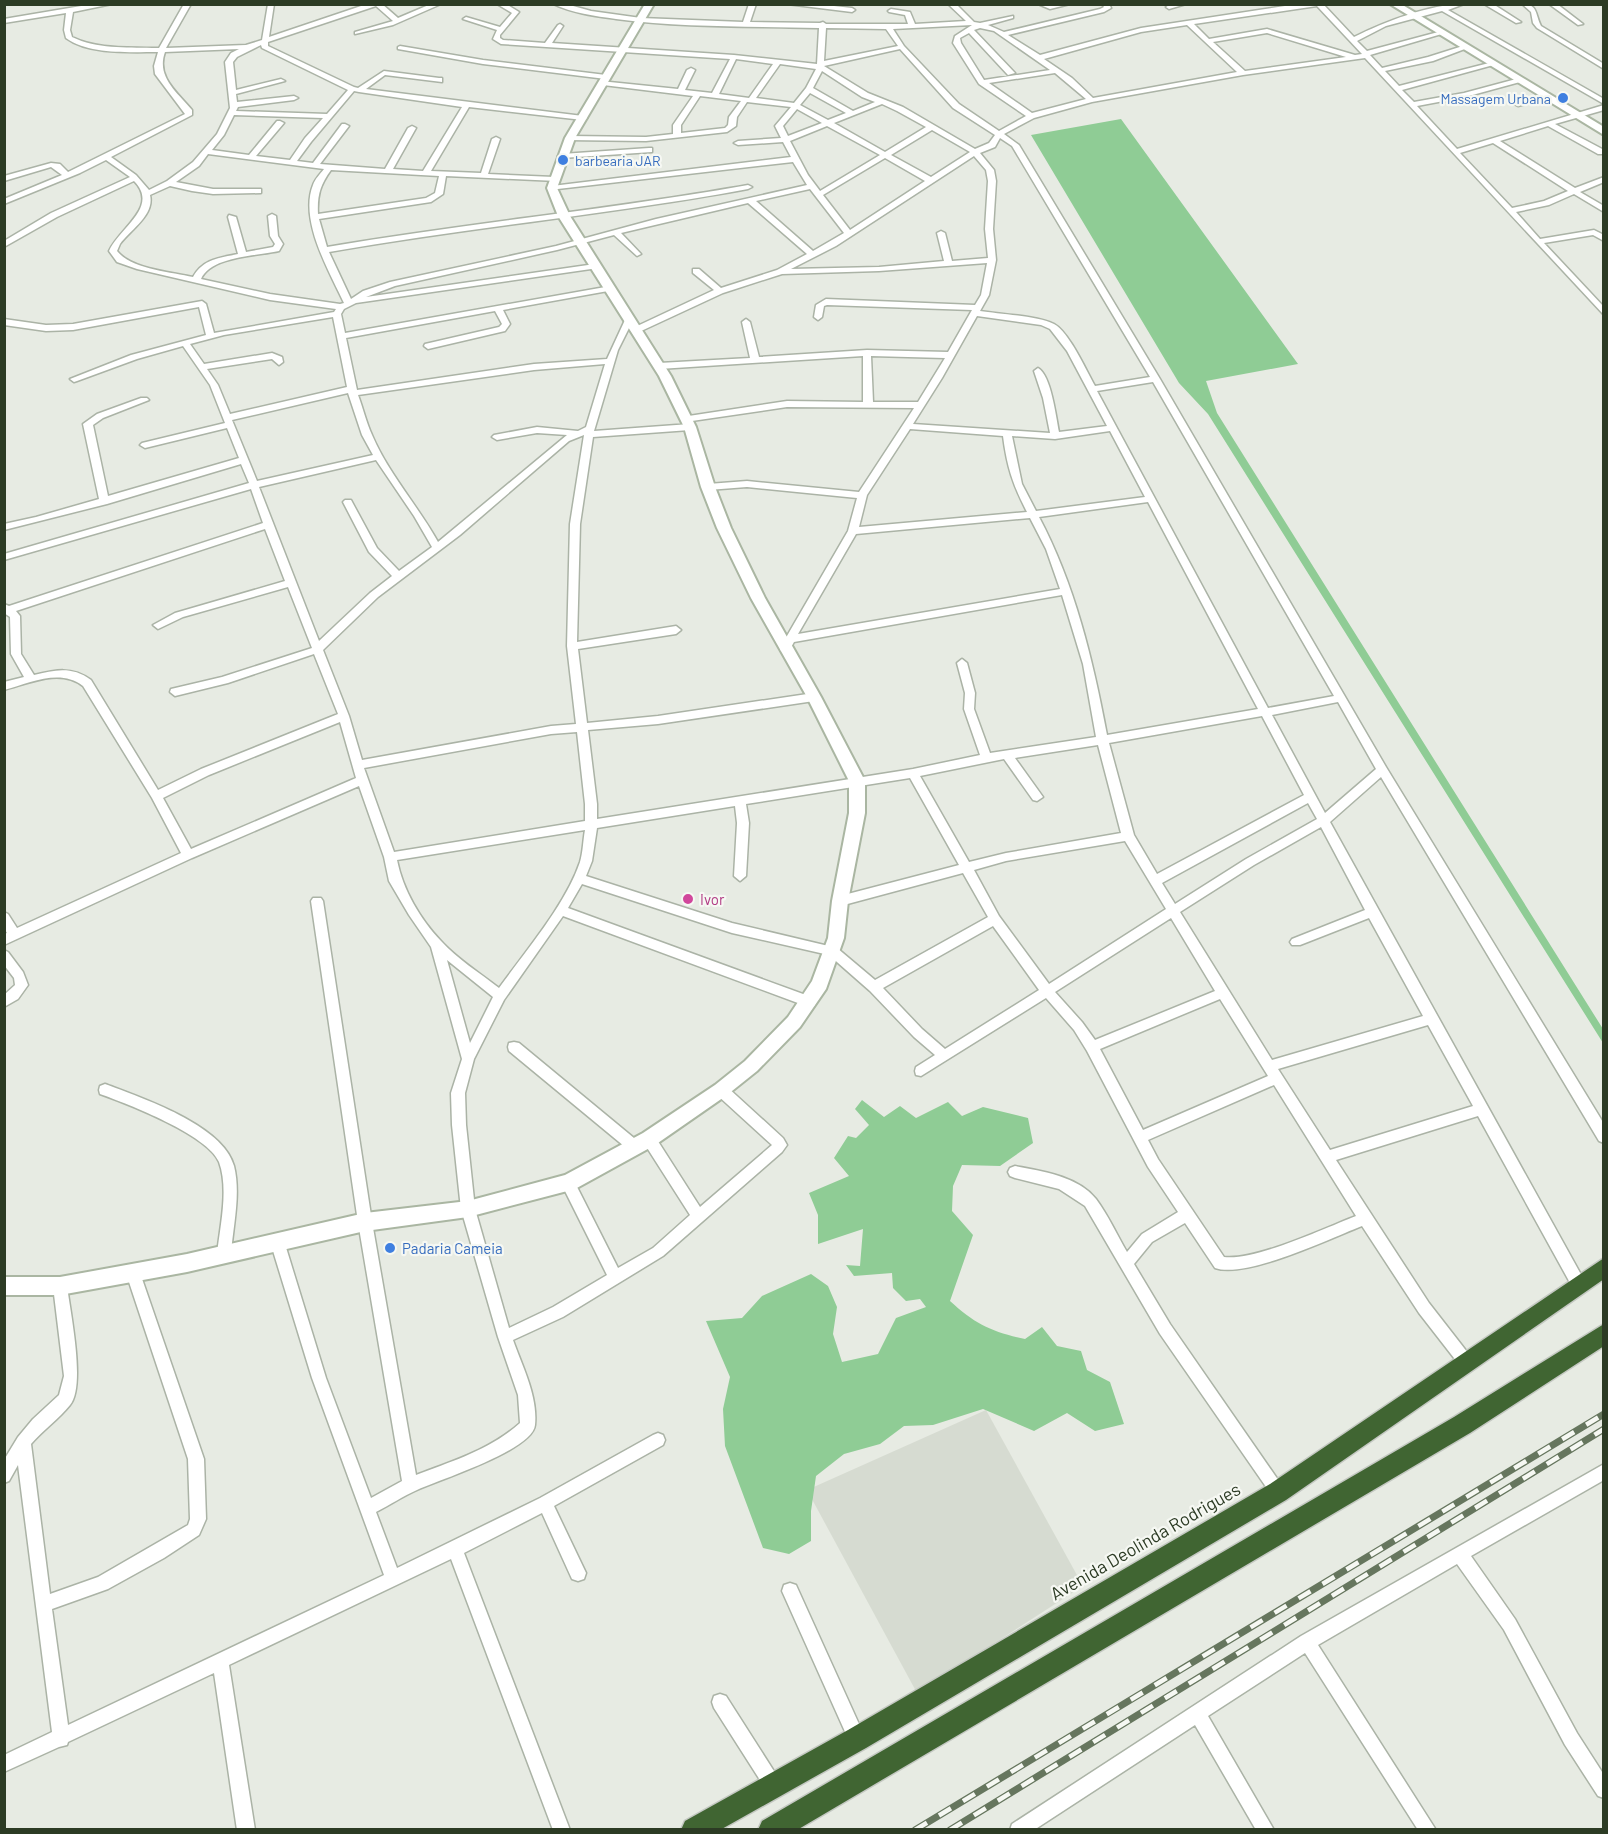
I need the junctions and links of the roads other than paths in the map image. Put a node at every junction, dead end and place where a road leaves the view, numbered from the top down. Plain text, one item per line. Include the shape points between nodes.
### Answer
1 (110, 4) edge
2 (188, 4) edge
3 (271, 4) edge
4 (376, 4) edge
5 (438, 4) edge
6 (500, 4) edge
7 (556, 4) edge
8 (650, 4) edge
9 (753, 4) edge
10 (790, 4) edge
11 (951, 4) edge
12 (1041, 4) edge
13 (1066, 4) edge
14 (1105, 4) edge
15 (1183, 4) edge
16 (1317, 4) edge
17 (1394, 4) edge
18 (1424, 4) edge
19 (1461, 4) edge
20 (1486, 4) edge
21 (1525, 4) edge
22 (1552, 4) edge
23 (816, 6) edge
24 (1169, 6) dead end
25 (573, 7) edge
26 (854, 7) edge
27 (1271, 7) edge
28 (70, 10) junction
29 (891, 11) dead end
30 (1440, 11) junction
31 (1011, 17) dead end
32 (1415, 17) junction
33 (465, 19) dead end
34 (396, 20) junction
35 (641, 20) junction
36 (4, 21) edge
37 (1187, 22) junction
38 (1518, 22) dead end
39 (823, 24) junction
40 (1580, 24) dead end
41 (745, 25) junction
42 (844, 25) junction
43 (912, 25) junction
44 (982, 25) junction
45 (560, 26) dead end
46 (971, 26) junction
47 (888, 27) junction
48 (501, 29) junction
49 (357, 33) dead end
50 (1443, 33) junction
51 (1003, 34) junction
52 (1354, 40) junction
53 (265, 41) junction
54 (1208, 41) junction
55 (547, 45) junction
56 (248, 47) junction
57 (902, 47) junction
58 (1466, 47) junction
59 (400, 48) dead end
60 (162, 49) junction
61 (623, 51) junction
62 (1363, 56) junction
63 (734, 57) junction
64 (1038, 58) junction
65 (778, 62) junction
66 (1493, 64) junction
67 (820, 65) junction
68 (1604, 67) edge
69 (691, 70) dead end
70 (1380, 70) junction
71 (1056, 71) junction
72 (1011, 73) dead end
73 (1243, 73) junction
74 (439, 80) dead end
75 (604, 80) junction
76 (1517, 80) junction
77 (280, 81) dead end
78 (982, 82) junction
79 (356, 89) junction
80 (809, 89) junction
81 (1398, 90) junction
82 (680, 92) junction
83 (231, 93) junction
84 (698, 94) junction
85 (714, 96) junction
86 (1545, 96) junction
87 (294, 98) dead end
88 (747, 100) junction
89 (1091, 100) junction
90 (881, 102) junction
91 (1518, 104) dead end
92 (466, 105) junction
93 (795, 105) junction
94 (1411, 105) junction
95 (1604, 105) edge
96 (233, 109) junction
97 (853, 114) junction
98 (1575, 115) junction
99 (328, 116) junction
100 (1030, 116) junction
101 (583, 117) junction
102 (280, 123) dead end
103 (830, 123) junction
104 (1547, 123) junction
105 (345, 126) dead end
106 (932, 127) junction
107 (412, 128) dead end
108 (1604, 132) edge
109 (999, 134) junction
110 (677, 137) junction
111 (570, 138) junction
112 (496, 139) dead end
113 (785, 140) junction
114 (1495, 141) junction
115 (738, 143) dead end
116 (649, 150) dead end
117 (209, 152) junction
118 (975, 152) junction
119 (1455, 152) junction
120 (1601, 152) dead end
121 (885, 154) junction
122 (562, 156) junction
123 (106, 157) junction
124 (251, 157) junction
125 (795, 159) junction
126 (293, 162) junction
127 (315, 165) junction
128 (329, 167) junction
129 (387, 172) junction
130 (426, 172) junction
131 (443, 173) junction
132 (484, 174) junction
133 (67, 175) junction
134 (135, 178) junction
135 (4, 179) edge
136 (1604, 179) edge
137 (930, 180) junction
138 (170, 183) junction
139 (553, 184) junction
140 (811, 186) junction
141 (748, 187) dead end
142 (258, 191) dead end
143 (1575, 192) junction
144 (148, 193) junction
145 (819, 195) junction
146 (751, 201) junction
147 (4, 202) edge
148 (1604, 210) edge
149 (1511, 212) junction
150 (272, 216) dead end
151 (564, 216) junction
152 (232, 217) dead end
153 (315, 217) junction
154 (615, 232) junction
155 (941, 233) dead end
156 (849, 234) junction
157 (1604, 238) edge
158 (580, 242) junction
159 (1538, 242) junction
160 (4, 245) edge
161 (325, 250) junction
162 (242, 254) junction
163 (637, 254) dead end
164 (813, 255) junction
165 (992, 260) junction
166 (948, 262) junction
167 (595, 266) junction
168 (696, 271) dead end
169 (780, 272) junction
170 (196, 281) junction
171 (608, 288) junction
172 (720, 291) junction
173 (1604, 298) edge
174 (1592, 301) junction
175 (345, 306) junction
176 (498, 308) junction
177 (976, 311) junction
178 (1604, 313) edge
179 (818, 317) dead end
180 (4, 322) edge
181 (746, 322) dead end
182 (633, 325) junction
183 (211, 336) junction
184 (342, 336) junction
185 (185, 343) junction
186 (428, 346) dead end
187 (867, 353) junction
188 (951, 355) junction
189 (755, 360) junction
190 (610, 361) junction
191 (279, 362) dead end
192 (659, 366) junction
193 (200, 367) junction
194 (1038, 371) dead end
195 (74, 379) dead end
196 (1156, 379) junction
197 (1093, 389) junction
198 (353, 391) junction
199 (144, 400) dead end
200 (868, 403) junction
201 (920, 405) junction
202 (228, 422) junction
203 (687, 423) junction
204 (907, 426) junction
205 (1111, 428) junction
206 (590, 432) junction
207 (576, 433) junction
208 (1007, 434) junction
209 (497, 436) dead end
210 (1055, 436) junction
211 (144, 446) dead end
212 (378, 457) junction
213 (243, 460) junction
214 (254, 484) junction
215 (708, 487) junction
216 (862, 495) junction
217 (1150, 500) junction
218 (104, 502) junction
219 (348, 502) dead end
220 (1032, 515) junction
221 (268, 525) junction
222 (4, 527) edge
223 (853, 531) junction
224 (437, 548) junction
225 (4, 557) edge
226 (397, 575) junction
227 (291, 583) junction
228 (1066, 591) junction
229 (6, 609) edge
230 (158, 625) dead end
231 (676, 630) dead end
232 (789, 643) junction
233 (572, 646) junction
234 (316, 650) junction
235 (962, 663) dead end
236 (32, 679) junction
237 (4, 686) edge
238 (175, 692) dead end
239 (814, 697) junction
240 (1341, 698) junction
241 (1263, 711) junction
242 (344, 716) junction
243 (581, 727) junction
244 (1102, 740) junction
245 (1006, 754) junction
246 (986, 758) junction
247 (358, 765) junction
248 (1382, 770) junction
249 (913, 773) junction
250 (362, 780) junction
251 (857, 781) junction
252 (156, 796) junction
253 (1037, 797) dead end
254 (1310, 797) junction
255 (740, 801) junction
256 (1323, 821) junction
257 (591, 826) junction
258 (1128, 836) junction
259 (188, 855) junction
260 (390, 857) junction
261 (965, 868) junction
262 (740, 876) dead end
263 (579, 878) junction
264 (1155, 881) junction
265 (317, 901) dead end
266 (840, 901) junction
267 (561, 910) junction
268 (1173, 912) junction
269 (1372, 912) junction
270 (4, 917) edge
271 (995, 919) junction
272 (10, 937) edge
273 (1296, 942) dead end
274 (437, 945) junction
275 (833, 951) junction
276 (4, 955) edge
277 (874, 987) junction
278 (1047, 991) junction
279 (1222, 993) junction
280 (500, 996) junction
281 (4, 1002) edge
282 (810, 1002) junction
283 (1433, 1018) junction
284 (514, 1047) dead end
285 (1092, 1047) junction
286 (945, 1056) junction
287 (468, 1059) junction
288 (1269, 1066) junction
289 (921, 1071) dead end
290 (1277, 1078) junction
291 (105, 1090) dead end
292 (722, 1090) junction
293 (1483, 1109) junction
294 (1604, 1137) edge
295 (1139, 1138) junction
296 (650, 1139) junction
297 (635, 1148) junction
298 (1326, 1156) junction
299 (1015, 1172) dead end
300 (568, 1183) junction
301 (468, 1209) junction
302 (1188, 1214) junction
303 (698, 1215) junction
304 (1365, 1218) junction
305 (365, 1222) junction
306 (277, 1241) junction
307 (224, 1254) junction
308 (1127, 1262) junction
309 (1604, 1267) edge
310 (133, 1273) junction
311 (616, 1278) junction
312 (1579, 1285) junction
313 (4, 1286) edge
314 (60, 1286) junction
315 (1604, 1334) edge
316 (505, 1337) junction
317 (1466, 1362) junction
318 (658, 1440) dead end
319 (23, 1442) junction
320 (1604, 1471) edge
321 (4, 1476) edge
322 (410, 1485) junction
323 (1278, 1492) junction
324 (545, 1503) junction
325 (368, 1508) junction
326 (455, 1550) junction
327 (1459, 1554) junction
328 (578, 1574) dead end
329 (393, 1579) junction
330 (790, 1591) dead end
331 (45, 1604) junction
332 (1307, 1642) junction
333 (220, 1661) junction
334 (720, 1702) dead end
335 (1197, 1713) junction
336 (61, 1739) junction
337 (857, 1739) junction
338 (4, 1764) edge
339 (774, 1785) junction
340 (1604, 1790) edge
341 (246, 1830) edge
342 (562, 1830) edge
343 (694, 1830) edge
344 (771, 1830) edge
345 (1018, 1830) edge
346 (1266, 1830) edge
347 (1428, 1830) edge

1 - 28 street
2 - 60 street
3 - 53 street
4 - 34 street
4 - 53 street
5 - 34 street
6 - 48 street via 516,12
7 - 25 street
8 - 35 street
9 - 41 street
10 - 23 street
11 - 46 street
12 - 13 street
14 - 51 street via 1108,8 1102,11
15 - 24 street
16 - 27 street
16 - 52 street
17 - 32 street
18 - 30 street
19 - 30 street
20 - 38 street
21 - 68 street via 1534,11 1539,27
22 - 40 street
23 - 26 street
25 - 35 street
26 - 42 street
27 - 37 street
28 - 36 street
28 - 60 street via 67,33 78,44 93,48
29 - 43 street via 908,13
30 - 32 street
30 - 95 street
31 - 44 street
32 - 50 street
32 - 52 street via 1384,25
33 - 48 street
34 - 49 street
35 - 41 street
35 - 61 street
37 - 54 street
37 - 64 street via 1141,30
39 - 41 street
39 - 42 street
39 - 67 street
42 - 47 street
43 - 46 street
43 - 47 street
44 - 46 street
44 - 51 street
45 - 55 street
46 - 72 street
46 - 78 street via 957,37 957,43
47 - 57 street
48 - 55 street via 498,41
50 - 58 street
50 - 62 street
51 - 64 street
52 - 62 street
53 - 56 street
53 - 79 street via 267,49
54 - 62 street via 1267,31
54 - 73 street
55 - 61 street
56 - 60 street
56 - 83 street via 229,62
57 - 67 street
57 - 109 street via 956,106
58 - 66 street
58 - 70 street
59 - 75 street
60 - 123 street via 159,74 189,114
61 - 63 street
61 - 75 street
62 - 70 street
62 - 73 street
63 - 65 street
63 - 85 street
64 - 71 street
65 - 67 street
65 - 88 street
66 - 76 street
66 - 81 street
67 - 80 street
67 - 90 street
69 - 82 street
70 - 81 street
71 - 78 street
71 - 89 street
73 - 89 street
74 - 79 street via 386,73
75 - 82 street
75 - 101 street
76 - 86 street
76 - 94 street via 1459,97
77 - 83 street
78 - 100 street
79 - 92 street
79 - 99 street
80 - 93 street
80 - 97 street
81 - 94 street
82 - 84 street
83 - 96 street
84 - 85 street
84 - 110 street via 677,125
85 - 88 street
86 - 91 street
86 - 98 street
87 - 96 street
88 - 93 street
88 - 110 street via 733,117 731,129
89 - 100 street
90 - 97 street
90 - 106 street
92 - 101 street
92 - 130 street
93 - 103 street
93 - 113 street via 778,126
94 - 119 street
95 - 98 street
96 - 99 street
96 - 117 street
97 - 103 street
98 - 104 street
98 - 108 street
99 - 126 street
100 - 109 street
101 - 111 street
102 - 124 street
103 - 113 street
103 - 121 street
104 - 114 street
104 - 120 street
105 - 127 street
106 - 118 street
106 - 121 street
107 - 129 street
109 - 118 street via 992,145
109 - 196 street via 1015,146
110 - 111 street
111 - 122 street
112 - 132 street
113 - 115 street
113 - 125 street
114 - 119 street
114 - 143 street
116 - 122 street
117 - 124 street
117 - 138 street
118 - 137 street
118 - 165 street via 990,170
119 - 149 street
121 - 137 street
121 - 145 street
122 - 139 street
123 - 133 street
123 - 134 street
124 - 126 street
125 - 139 street
125 - 140 street
126 - 127 street
127 - 128 street
128 - 129 street
128 - 153 street via 316,185
129 - 130 street
130 - 131 street
131 - 132 street
131 - 153 street via 441,190 428,200
132 - 139 street
133 - 135 street via 51,165
133 - 147 street
134 - 144 street
134 - 160 street via 54,215
136 - 143 street
137 - 156 street
138 - 142 street via 192,191
138 - 144 street
139 - 151 street
140 - 145 street
140 - 146 street
141 - 151 street
143 - 148 street
143 - 149 street
144 - 170 street via 148,208 121,235 113,250 115,256 137,267
145 - 156 street
146 - 154 street
146 - 164 street
149 - 159 street
150 - 162 street via 279,246
151 - 158 street
151 - 161 street
152 - 162 street
153 - 161 street
154 - 158 street
154 - 163 street
155 - 166 street
156 - 164 street
157 - 159 street via 1594,232
158 - 167 street
158 - 175 street via 385,286
159 - 174 street
161 - 175 street
162 - 170 street via 206,265
164 - 169 street
165 - 166 street
165 - 177 street
166 - 169 street
167 - 171 street
167 - 175 street
168 - 172 street
169 - 172 street
170 - 175 street via 270,297
171 - 176 street
171 - 182 street
172 - 182 street
173 - 174 street
174 - 178 street
175 - 183 street
175 - 184 street
176 - 184 street
176 - 186 street via 506,324 502,328
177 - 179 street via 826,302 820,305
177 - 188 street
177 - 197 street via 1053,327
180 - 183 street via 73,327 202,304
181 - 189 street
182 - 190 street
182 - 192 street
183 - 185 street
184 - 198 street
185 - 193 street
185 - 195 street
187 - 188 street
187 - 189 street
187 - 200 street
188 - 201 street
189 - 192 street
190 - 198 street
190 - 206 street
191 - 193 street via 278,357 272,356
192 - 203 street
193 - 202 street via 214,385
194 - 210 street
196 - 197 street
196 - 240 street
197 - 205 street
198 - 202 street
198 - 212 street
199 - 218 street via 88,424
200 - 201 street
200 - 203 street via 787,404
201 - 204 street
202 - 211 street
202 - 213 street
203 - 206 street
203 - 215 street
204 - 208 street
204 - 216 street
205 - 210 street
205 - 217 street
206 - 207 street
206 - 233 street via 575,524
207 - 209 street via 537,430
207 - 224 street
208 - 210 street
208 - 220 street via 1017,484
212 - 214 street
212 - 224 street
213 - 214 street
213 - 218 street
214 - 221 street
214 - 225 street
215 - 216 street via 747,484
215 - 232 street via 724,528
216 - 223 street
217 - 220 street
217 - 241 street
218 - 222 street
219 - 226 street via 373,550
220 - 223 street
220 - 228 street via 1051,549
221 - 227 street
221 - 229 street
223 - 232 street
224 - 226 street
226 - 234 street
227 - 230 street via 179,615
227 - 234 street
228 - 232 street
228 - 244 street via 1088,664
229 - 236 street via 15,616 19,662
231 - 233 street
232 - 239 street
233 - 243 street
234 - 238 street
234 - 242 street
235 - 246 street via 970,693 969,709
236 - 237 street
236 - 252 street via 67,672 87,683
239 - 243 street
239 - 251 street
240 - 241 street
240 - 248 street
241 - 244 street
241 - 254 street
242 - 247 street
242 - 252 street
243 - 247 street via 469,743
243 - 257 street
244 - 245 street
244 - 258 street
245 - 246 street
245 - 253 street
246 - 249 street
247 - 250 street
248 - 256 street
248 - 294 street
249 - 251 street
249 - 261 street
250 - 259 street
250 - 260 street
251 - 255 street
251 - 266 street via 857,813
252 - 259 street
254 - 256 street
254 - 264 street
255 - 257 street
255 - 262 street
256 - 268 street
256 - 269 street
257 - 260 street
257 - 263 street
258 - 261 street
258 - 264 street
259 - 272 street
260 - 274 street via 395,881
261 - 266 street
261 - 271 street
263 - 267 street
263 - 275 street via 732,928
264 - 268 street
265 - 305 street
266 - 275 street
267 - 280 street
267 - 282 street
268 - 278 street
268 - 279 street
269 - 273 street
269 - 283 street
270 - 272 street
271 - 277 street
271 - 278 street
274 - 280 street
274 - 287 street
275 - 277 street
275 - 282 street
276 - 281 street via 23,988
277 - 286 street
278 - 285 street
278 - 286 street
279 - 285 street
279 - 288 street
280 - 287 street
282 - 292 street via 752,1066
283 - 288 street
283 - 293 street
284 - 297 street
285 - 295 street
286 - 289 street
287 - 301 street via 458,1093
288 - 290 street
290 - 295 street
290 - 298 street
291 - 307 street via 207,1139 224,1156 229,1180
292 - 296 street
292 - 303 street via 780,1145
293 - 298 street
293 - 312 street
295 - 302 street
296 - 297 street
296 - 303 street
297 - 300 street
298 - 304 street
299 - 308 street via 1063,1182 1078,1191 1090,1202
300 - 301 street
300 - 311 street
301 - 305 street
301 - 316 street
302 - 304 street via 1225,1266 1274,1254
302 - 308 street via 1159,1228
303 - 311 street via 658,1252
304 - 317 street via 1424,1308
305 - 306 street
305 - 322 street
306 - 307 street
306 - 325 street via 319,1378
307 - 310 street
308 - 323 street via 1165,1329
309 - 312 highway, Avenida Deolinda Rodrigues
310 - 314 street
310 - 331 street via 196,1459 198,1519 194,1530 180,1540 112,1578
311 - 316 street
312 - 317 highway, Avenida Deolinda Rodrigues
313 - 314 street
314 - 319 street via 70,1389 66,1400
315 - 344 highway via 1462,1425
316 - 322 street via 525,1395 528,1426 498,1448
317 - 323 highway, Avenida Deolinda Rodrigues
318 - 324 street
319 - 321 street
319 - 331 street
320 - 327 street
322 - 325 street
323 - 337 highway, Avenida Deolinda Rodrigues
324 - 326 street
324 - 328 street
325 - 329 street
326 - 329 street
326 - 342 street
327 - 332 street
327 - 340 street via 1491,1594 1585,1765
329 - 333 street
330 - 337 street
331 - 336 street
332 - 335 street
332 - 347 street
333 - 336 street
333 - 341 street
334 - 339 street
335 - 345 street
335 - 346 street
336 - 338 street
337 - 339 highway, Avenida Deolinda Rodrigues
339 - 343 highway, Avenida Deolinda Rodrigues

